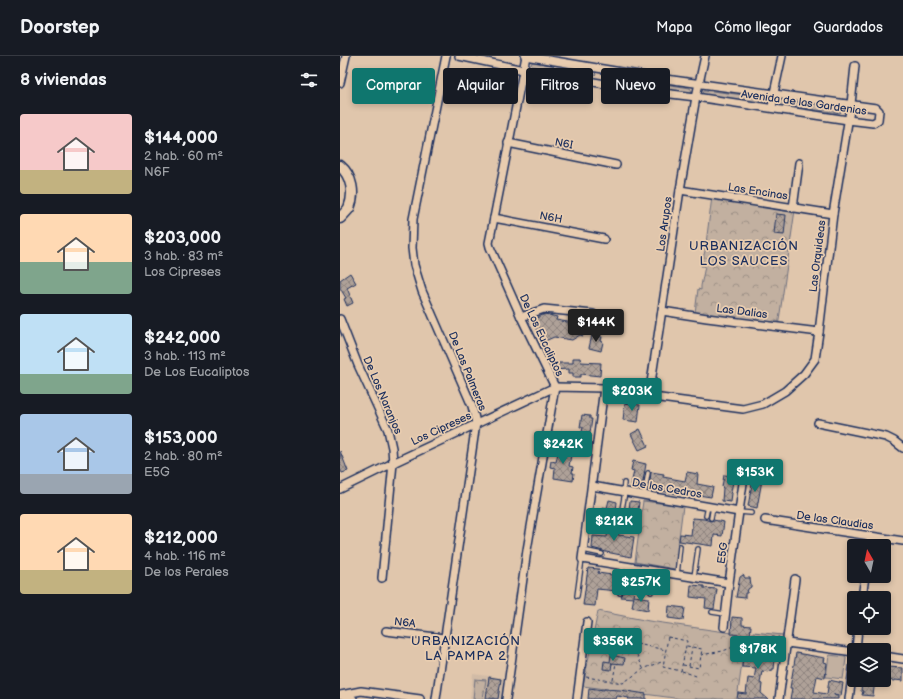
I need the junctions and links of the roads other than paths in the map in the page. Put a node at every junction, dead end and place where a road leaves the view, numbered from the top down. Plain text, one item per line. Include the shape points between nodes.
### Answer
1 (346, 56) edge
2 (446, 56) edge
3 (459, 56) edge
4 (526, 56) edge
5 (705, 56) edge
6 (782, 56) edge
7 (855, 66) dead end
8 (601, 68) edge
9 (524, 70) junction
10 (670, 79) edge
11 (340, 83) edge
12 (601, 83) edge
13 (700, 84) junction
14 (774, 93) junction
15 (670, 94) edge
16 (696, 97) junction
17 (850, 104) junction
18 (772, 108) junction
19 (848, 120) junction
20 (508, 143) junction
21 (799, 163) dead end
22 (616, 165) dead end
23 (340, 166) edge
24 (680, 190) junction
25 (793, 208) junction
26 (833, 214) junction
27 (340, 218) edge
28 (494, 218) junction
29 (604, 238) dead end
30 (662, 311) junction
31 (593, 314) dead end
32 (521, 317) junction
33 (340, 319) edge
34 (819, 332) junction
35 (555, 387) junction
36 (604, 388) junction
37 (649, 396) junction
38 (743, 409) joint
39 (476, 423) junction
40 (818, 423) dead end
41 (903, 448) edge
42 (393, 463) junction
43 (648, 473) dead end
44 (743, 482) dead end
45 (624, 483) dead end
46 (592, 486) junction
47 (340, 489) edge
48 (624, 492) junction
49 (644, 496) junction
50 (710, 507) junction
51 (622, 509) dead end
52 (739, 512) junction
53 (751, 513) dead end
54 (588, 514) junction
55 (599, 516) dead end
56 (706, 516) dead end
57 (711, 518) dead end
58 (765, 520) dead end
59 (870, 536) junction
60 (870, 539) edge
61 (903, 541) edge
62 (680, 546) dead end
63 (698, 549) dead end
64 (583, 550) junction
65 (602, 554) dead end
66 (582, 559) junction
67 (623, 565) junction
68 (654, 571) junction
69 (677, 575) junction
70 (382, 578) dead end
71 (694, 578) junction
72 (795, 579) dead end
73 (729, 584) junction
74 (651, 592) dead end
75 (620, 593) dead end
76 (577, 596) dead end
77 (712, 612) dead end
78 (725, 614) junction
79 (587, 622) dead end
80 (724, 627) dead end
81 (386, 631) dead end
82 (444, 638) junction
83 (788, 640) junction
84 (847, 650) edge
85 (891, 657) edge
86 (903, 659) edge
87 (851, 687) edge
88 (353, 699) edge
89 (420, 699) edge
90 (436, 699) edge
91 (506, 699) edge
92 (577, 699) edge
93 (779, 699) edge
94 (849, 699) edge

1 - 11 street
2 - 39 street, De Las Palmeras via 413,219 412,248 422,291 472,406
3 - 9 street, Avenida de las Gardenias
4 - 8 street, Avenida de las Gardenias
4 - 9 street, De Los Eucaliptos
5 - 13 street, Los Arupos
6 - 14 street
7 - 17 street, Las Orquideas
9 - 12 street, Avenida de las Gardenias
9 - 20 street, De Los Eucaliptos
10 - 13 street, Avenida de las Gardenias
13 - 14 street, Avenida de las Gardenias
13 - 16 street, Los Arupos
14 - 17 street, Avenida de las Gardenias
14 - 18 street
15 - 16 street, Avenida de las Gardenias
16 - 18 street, Avenida de las Gardenias
16 - 24 street, Los Arupos
17 - 19 street, Las Orquideas
17 - 19 street, Avenida de las Gardenias via 876,108 879,111 878,120
18 - 19 street, Avenida de las Gardenias
19 - 26 street, Las Orquideas
20 - 22 street, N6I
20 - 28 street, De Los Eucaliptos
21 - 25 street
23 - 27 street via 351,181 352,195 348,209
24 - 25 street, Las Encinas
24 - 30 street, Los Arupos
25 - 26 street, Las Encinas
26 - 34 street, Las Orquideas
28 - 29 street, N6H
28 - 32 street, De Los Eucaliptos via 490,247
30 - 34 street, Las Dalias
30 - 37 street, Los Arupos
31 - 32 street via 544,309
32 - 35 street, De Los Eucaliptos
33 - 42 street, De Los Naranjos via 388,430
34 - 38 street, Las Orquideas via 815,359 804,374 785,391 763,404
35 - 36 street, Los Cipreses
35 - 39 street, Los Cipreses
35 - 91 street, De Los Eucaliptos via 527,550
36 - 37 street, Los Cipreses via 608,391
36 - 46 street
37 - 38 street, Los Cipreses
39 - 42 street, Los Cipreses
39 - 82 street, De Las Palmeras
40 - 41 street via 886,437
42 - 47 street, Los Cipreses
42 - 70 street, De Los Naranjos
43 - 49 lane
44 - 52 street, E5G
45 - 48 lane
46 - 48 street, De los Cedros
46 - 54 street
48 - 49 street, De los Cedros
48 - 51 lane
49 - 50 street, De los Cedros
50 - 52 street, De los Cedros
50 - 56 lane
50 - 57 lane
52 - 53 lane
52 - 73 street, E5G
54 - 55 lane
54 - 64 street
58 - 59 street, De las Claudias
59 - 60 street
59 - 61 street, De las Claudias
62 - 69 lane
63 - 71 lane
64 - 65 lane
64 - 66 street
66 - 67 street
66 - 76 lane
67 - 68 street
67 - 75 lane
68 - 69 street
68 - 74 lane
69 - 71 street
71 - 73 street
72 - 83 street
73 - 78 street, E5G
77 - 78 lane
78 - 80 street, E5G
79 - 92 street
81 - 82 street, N6A
82 - 90 street, De Las Palmeras
83 - 84 street
83 - 93 street
85 - 86 street
87 - 94 street
88 - 89 street via 342,694 361,691

